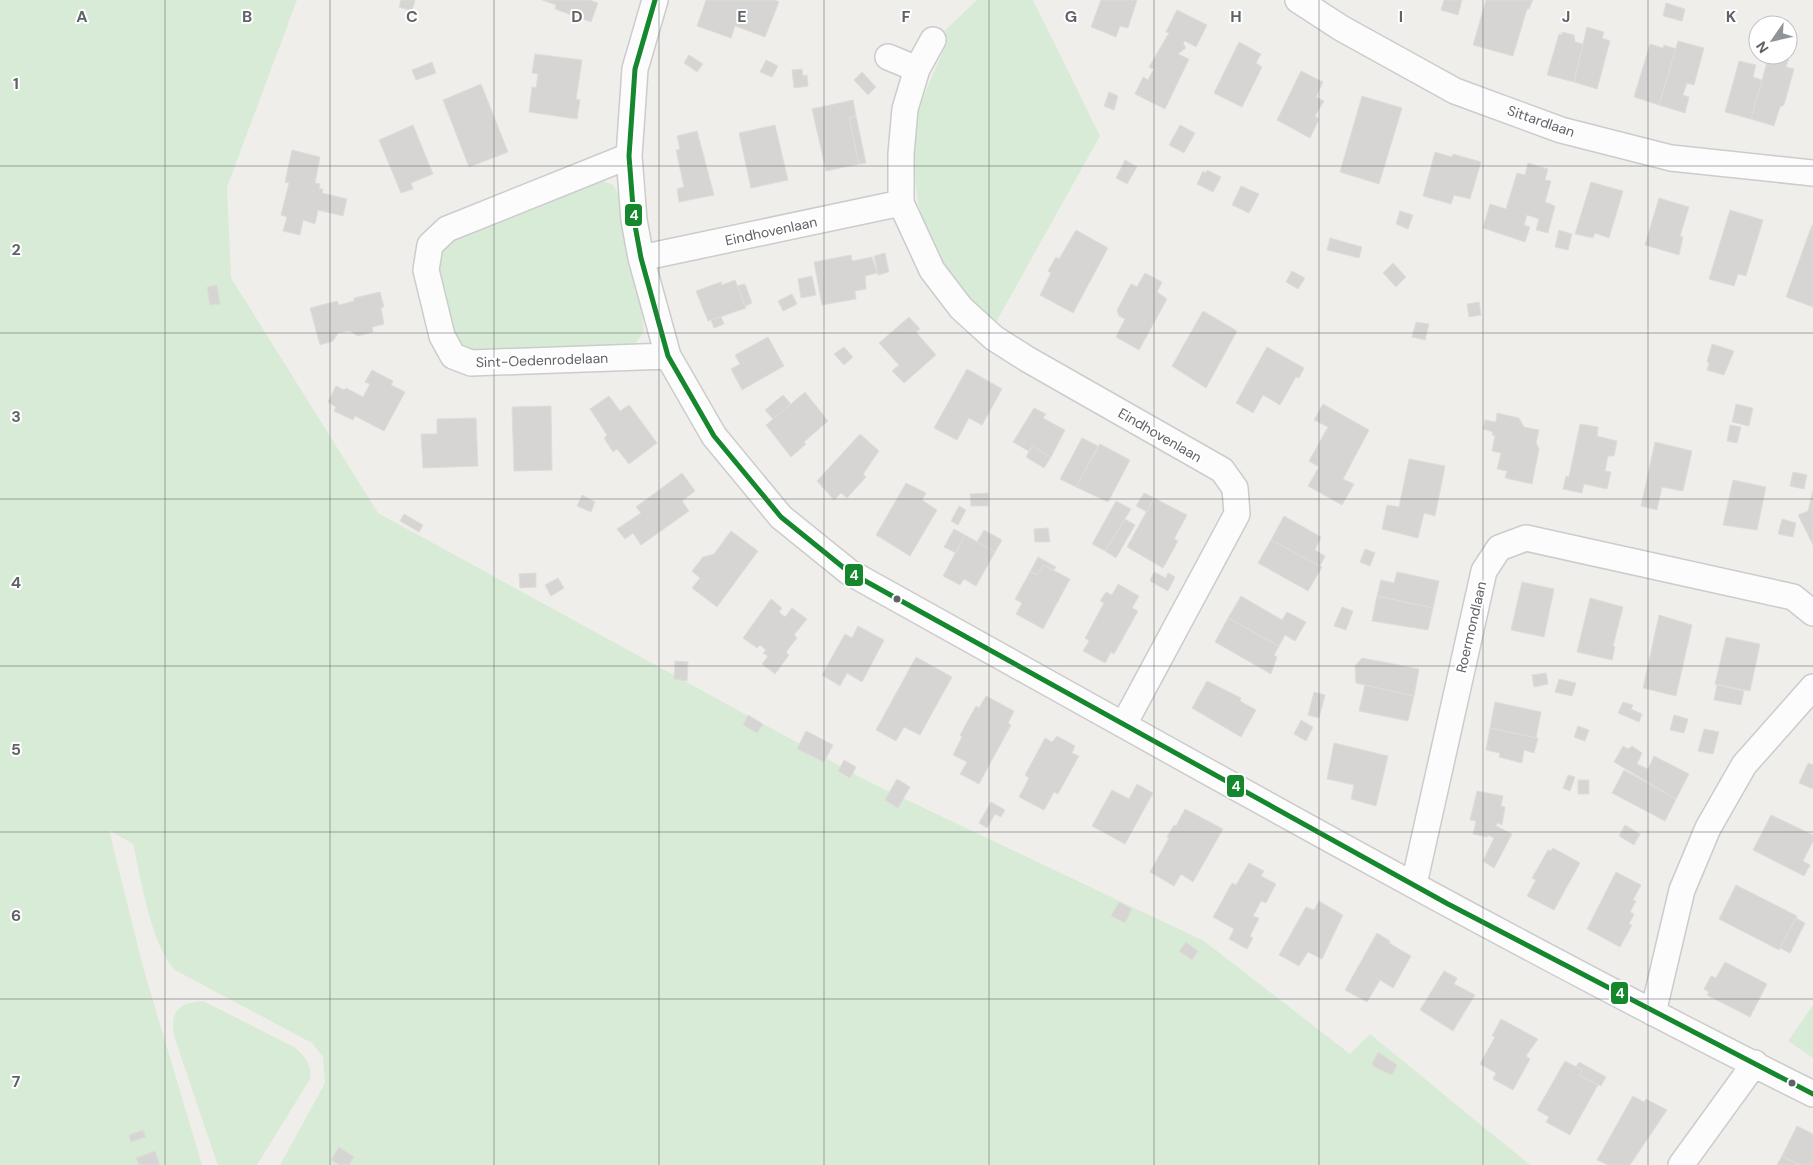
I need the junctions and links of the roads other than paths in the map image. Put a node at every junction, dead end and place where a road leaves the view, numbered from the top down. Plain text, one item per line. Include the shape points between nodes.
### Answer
1 (655, 0) edge
2 (1298, 0) edge
3 (933, 40) dead end
4 (888, 57) dead end
5 (917, 69) junction
6 (630, 156) junction
7 (1811, 166) edge
8 (901, 203) junction
9 (641, 258) junction
10 (668, 356) junction
11 (1813, 613) edge
12 (1813, 687) edge
13 (1124, 724) junction
14 (1414, 884) junction
15 (1653, 1013) junction
16 (1755, 1063) junction
17 (1813, 1094) edge
18 (1681, 1165) edge

1 - 6 street via 635,69
2 - 7 street, Sittardlaan via 1341,28 1455,91 1561,130 1671,158
3 - 5 street, Eindhovenlaan
4 - 5 street
5 - 8 street, Eindhovenlaan via 904,109
6 - 9 street via 634,220
6 - 10 street, Sint-Oedenrodelaan via 447,229 430,245 426,270 442,336 453,356 471,363
8 - 9 street, Eindhovenlaan
8 - 13 street, Eindhovenlaan via 932,270 961,308 994,338 1027,360 1222,470 1235,488 1237,514
9 - 10 street
10 - 13 street via 714,436 775,509 849,572
11 - 14 street, Roermondlaan via 1793,596 1526,538 1499,548 1484,572
12 - 15 street via 1744,765 1708,828 1682,890
13 - 14 street
14 - 15 street
15 - 16 street
16 - 17 street
16 - 18 street

